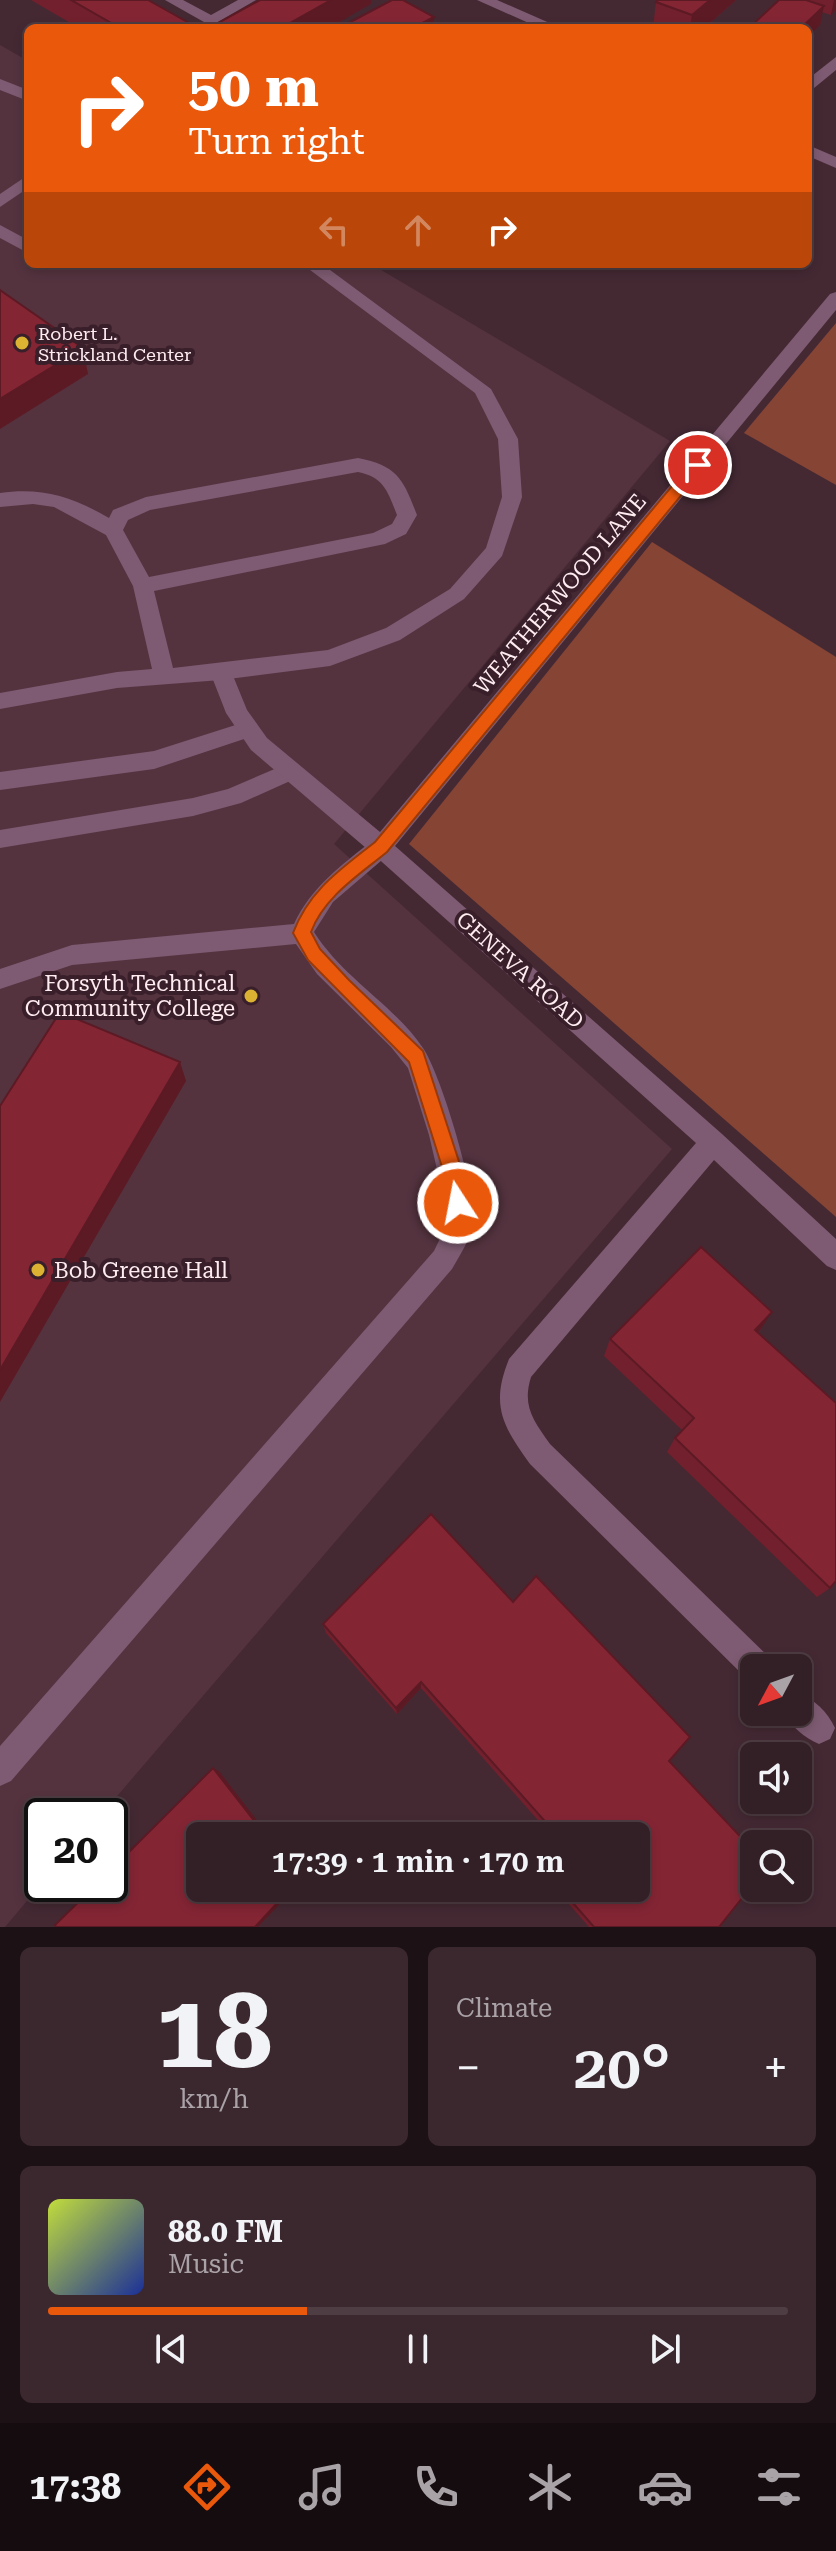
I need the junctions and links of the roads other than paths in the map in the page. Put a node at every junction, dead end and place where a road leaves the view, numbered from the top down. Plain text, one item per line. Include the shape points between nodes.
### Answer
1 (172, 0) edge
2 (249, 0) edge
3 (484, 0) edge
4 (548, 24) edge
5 (836, 62) edge
6 (0, 84) edge
7 (812, 84) edge
8 (24, 94) edge
9 (812, 152) edge
10 (836, 163) edge
11 (24, 183) edge
12 (0, 202) edge
13 (0, 230) edge
14 (24, 245) edge
15 (316, 268) edge
16 (836, 298) edge
17 (0, 500) edge
18 (113, 530) junction
19 (143, 586) junction
20 (221, 672) junction
21 (164, 676) junction
22 (0, 701) edge
23 (248, 729) junction
24 (291, 771) junction
25 (0, 781) edge
26 (0, 839) edge
27 (381, 847) junction
28 (302, 933) junction
29 (0, 979) edge
30 (713, 1142) junction
31 (836, 1257) edge
32 (744, 1654) edge
33 (0, 1770) edge

1 - 2 street via 211,21
3 - 4 street via 529,10
5 - 7 street
6 - 8 street
9 - 10 street
11 - 12 street
13 - 14 street
15 - 20 street via 482,389 508,439 512,497 495,551 457,594 393,634 330,658
16 - 27 street, WEATHERWOOD LANE
17 - 18 street via 29,494 69,504
18 - 19 street
18 - 19 street via 120,515 146,504 358,465 380,468 394,481 407,515 399,529 378,539
19 - 21 street
20 - 21 street
20 - 23 street, GENEVA ROAD
21 - 22 street
23 - 24 street, GENEVA ROAD
23 - 25 street via 154,760
24 - 26 street via 233,797 193,807
24 - 27 street, GENEVA ROAD
27 - 28 street, WEATHERWOOD LANE via 337,882 310,912
27 - 30 street, GENEVA ROAD
28 - 29 street via 72,955
28 - 33 street via 314,955 417,1057 456,1183 460,1223 443,1260
30 - 31 street, GENEVA ROAD
30 - 32 street via 519,1369 511,1391 512,1414 540,1454

